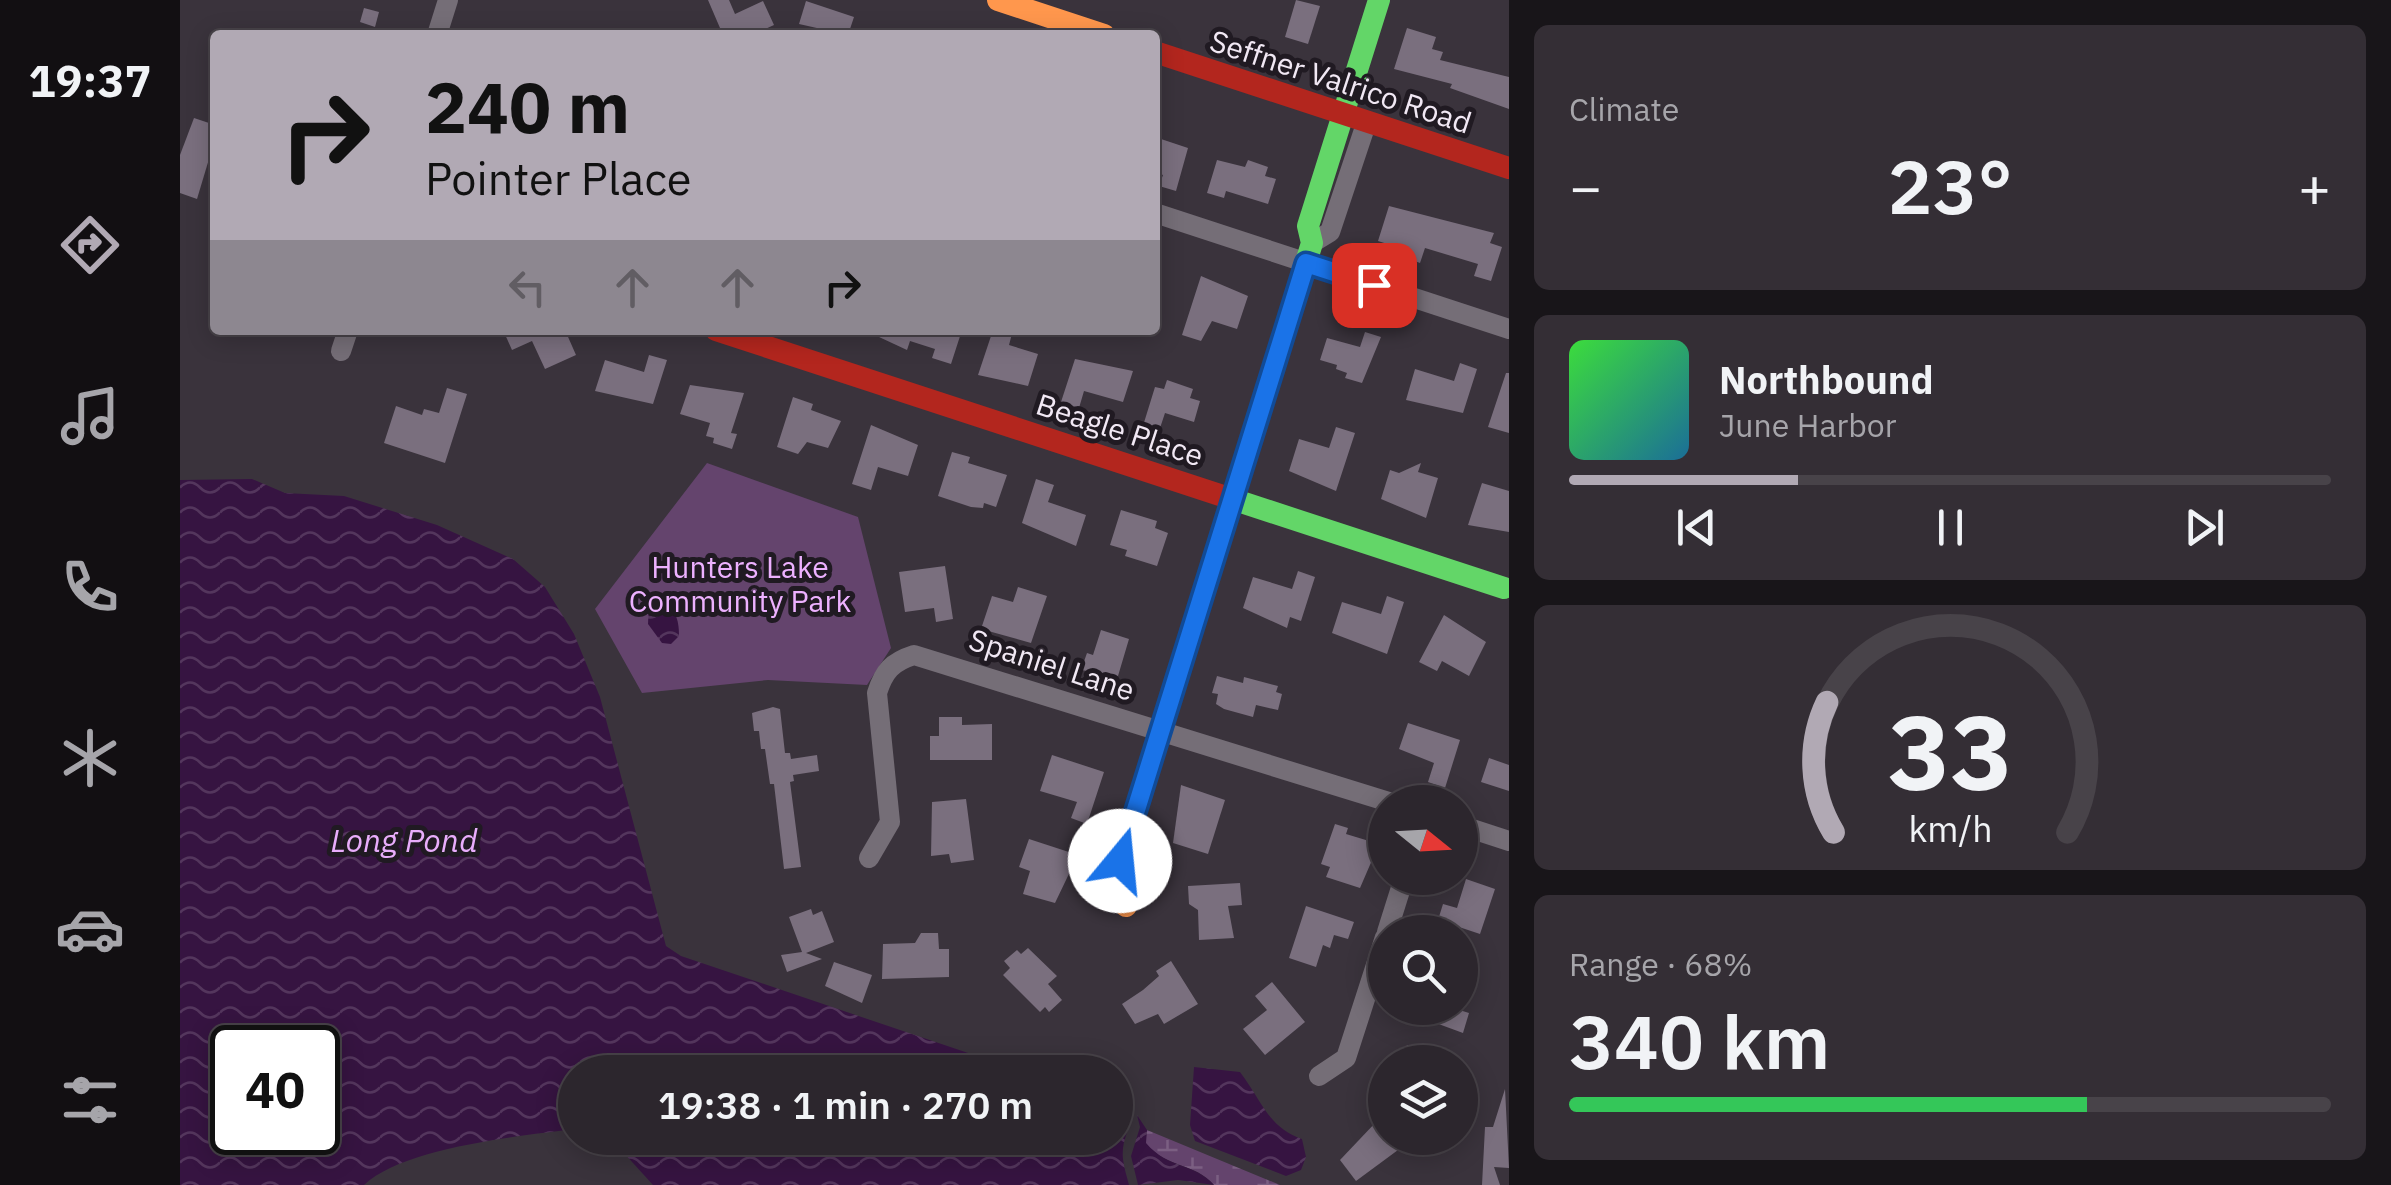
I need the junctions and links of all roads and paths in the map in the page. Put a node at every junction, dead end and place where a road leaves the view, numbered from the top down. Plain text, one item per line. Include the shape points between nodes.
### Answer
1 (448, 0) edge
2 (998, 0) edge
3 (1379, 0) edge
4 (439, 30) edge
5 (1089, 30) edge
6 (1160, 54) edge
7 (1343, 114) junction
8 (1366, 121) junction
9 (1508, 168) edge
10 (1160, 214) edge
11 (1309, 253) junction
12 (1508, 329) edge
13 (346, 335) edge
14 (732, 335) edge
15 (341, 351) dead end
16 (1232, 496) junction
17 (1504, 588) dead end
18 (1160, 731) junction
19 (1368, 795) edge
20 (1478, 831) edge
21 (1508, 840) edge
22 (869, 858) dead end
23 (1126, 906) dead end
24 (1368, 990) edge
25 (1320, 1076) dead end

1 - 4 street
2 - 5 street
3 - 7 street
6 - 7 street, Seffner Valrico Road
7 - 8 street, Seffner Valrico Road
7 - 11 street via 1308,226
8 - 9 street, Seffner Valrico Road
8 - 11 street via 1330,232
10 - 11 street
11 - 12 street
11 - 16 street
13 - 15 street
14 - 16 street, Beagle Place
16 - 17 street, Beagle Place
16 - 18 street
18 - 19 street, Spaniel Lane
18 - 22 street, Spaniel Lane via 931,657 896,661 877,694 890,822
18 - 23 street via 1120,861
20 - 21 street
24 - 25 street via 1346,1058

